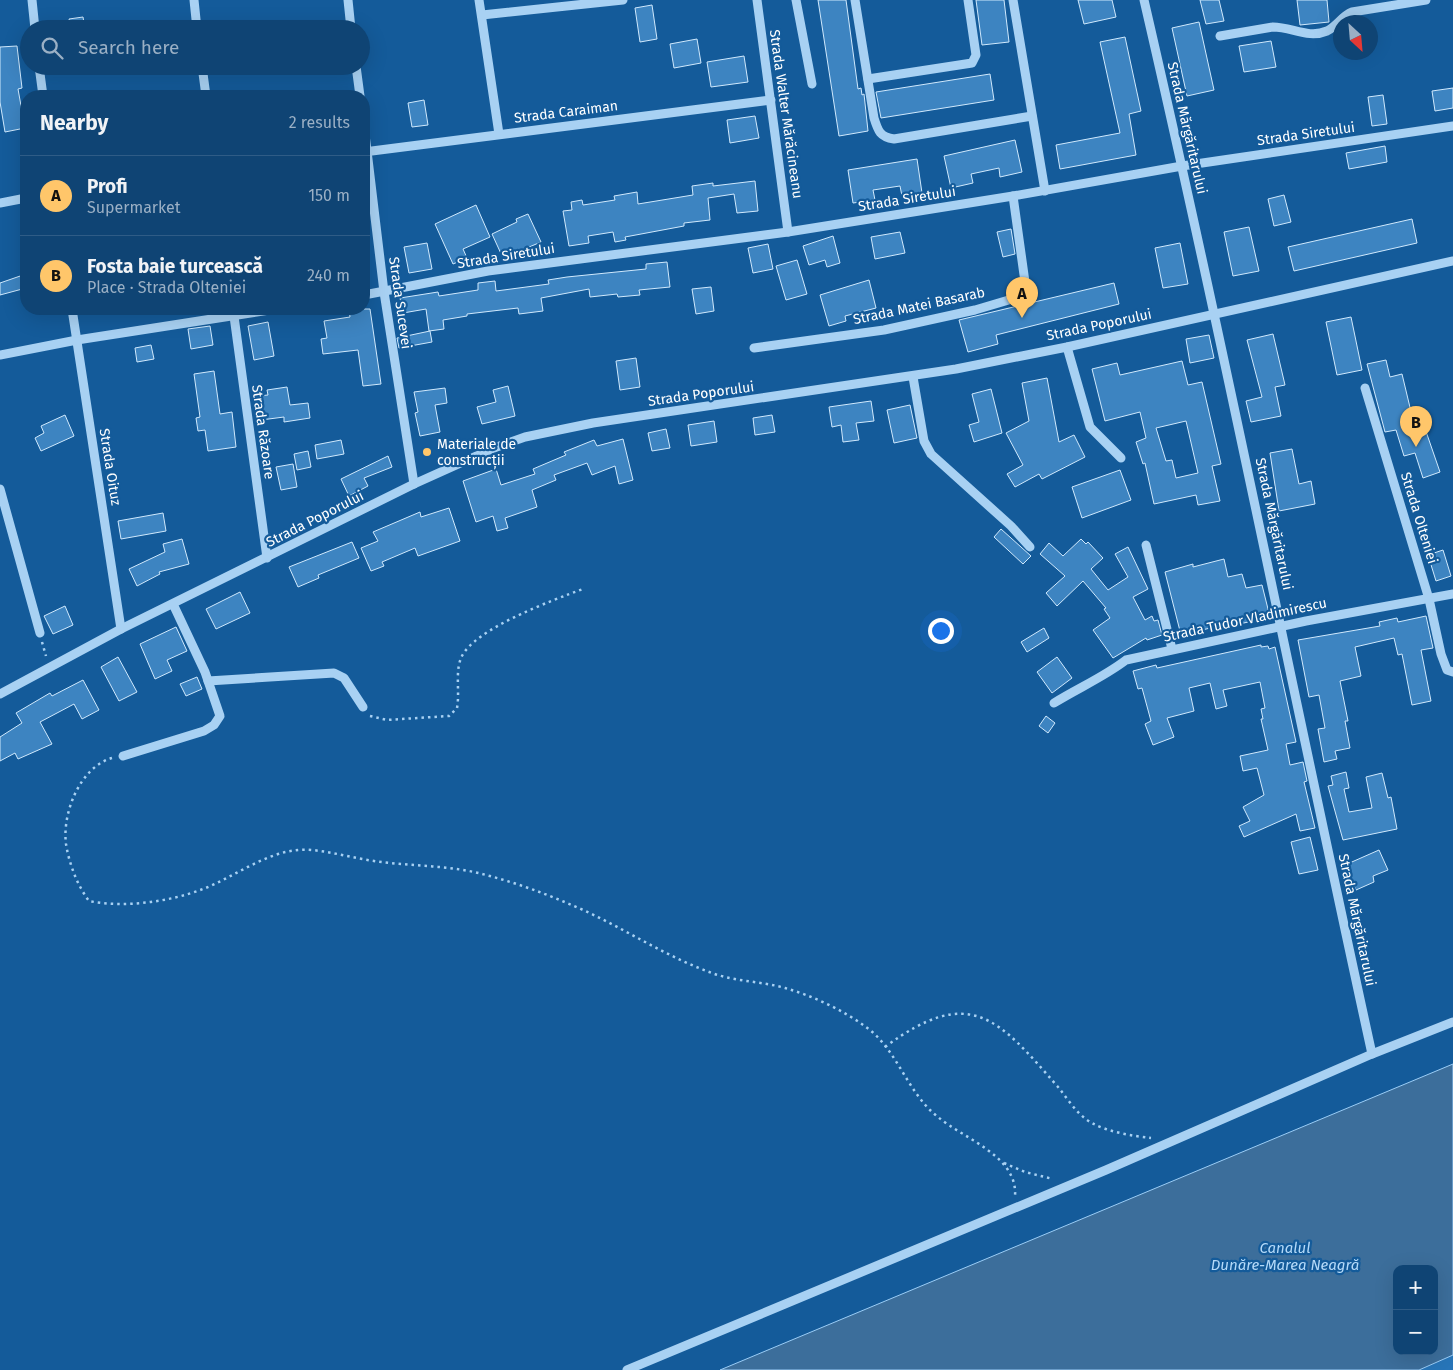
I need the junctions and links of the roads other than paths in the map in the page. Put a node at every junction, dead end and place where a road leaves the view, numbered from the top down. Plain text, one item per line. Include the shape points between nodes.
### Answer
1 (32, 0) edge
2 (194, 0) edge
3 (348, 0) edge
4 (479, 0) edge
5 (624, 0) edge
6 (757, 0) edge
7 (796, 0) edge
8 (855, 0) edge
9 (968, 0) edge
10 (1013, 0) edge
11 (1144, 0) edge
12 (1426, 0) edge
13 (482, 15) junction
14 (34, 20) edge
15 (196, 20) edge
16 (350, 20) edge
17 (1220, 36) dead end
18 (40, 75) edge
19 (203, 75) edge
20 (357, 75) edge
21 (868, 79) junction
22 (812, 84) dead end
23 (42, 90) edge
24 (205, 90) edge
25 (359, 90) edge
26 (771, 100) junction
27 (1032, 116) junction
28 (1453, 126) edge
29 (499, 134) junction
30 (370, 151) edge
31 (1182, 166) junction
32 (370, 189) edge
33 (1045, 191) junction
34 (1013, 196) junction
35 (20, 199) edge
36 (0, 203) edge
37 (788, 232) junction
38 (1453, 260) edge
39 (384, 292) junction
40 (370, 294) edge
41 (1215, 314) junction
42 (73, 315) edge
43 (217, 315) edge
44 (234, 315) edge
45 (77, 340) junction
46 (1067, 347) junction
47 (754, 348) dead end
48 (0, 355) edge
49 (913, 377) junction
50 (1365, 388) dead end
51 (1121, 458) dead end
52 (414, 484) junction
53 (0, 488) edge
54 (1146, 545) dead end
55 (1030, 547) dead end
56 (267, 558) junction
57 (1453, 594) edge
58 (1429, 599) junction
59 (173, 604) junction
60 (1281, 626) junction
61 (121, 629) junction
62 (40, 633) road end
63 (1172, 649) junction
64 (1453, 672) edge
65 (208, 681) junction
66 (0, 694) edge
67 (1054, 703) dead end
68 (363, 707) road end
69 (123, 756) road end
70 (1453, 1022) edge
71 (1372, 1054) junction
72 (627, 1370) edge

1 - 14 street
2 - 15 street
3 - 16 street
4 - 13 street
5 - 13 street
6 - 26 street, Strada Walter Mărăcineanu
7 - 22 street
8 - 21 street
9 - 21 street via 976,55 972,63
10 - 27 street
11 - 31 street, Strada Mărgăritarului
12 - 17 street via 1352,12 1321,32 1300,34 1273,27
13 - 29 street
18 - 23 street
19 - 24 street
20 - 25 street
21 - 27 street via 876,125 883,138 894,139
26 - 29 street, Strada Caraiman
26 - 37 street, Strada Walter Mărăcineanu
27 - 33 street
28 - 31 street, Strada Siretului
29 - 30 street, Strada Caraiman
31 - 33 street, Strada Siretului
31 - 41 street, Strada Mărgăritarului
32 - 39 street, Strada Sucevei
33 - 34 street, Strada Siretului
34 - 37 street, Strada Siretului
34 - 47 street, Strada Matei Basarab via 1025,282 1012,299 884,330
35 - 36 street
37 - 39 street, Strada Siretului via 488,272
38 - 41 street, Strada Poporului
39 - 40 street, Strada Siretului
39 - 52 street, Strada Sucevei
41 - 46 street, Strada Poporului
41 - 60 street, Strada Mărgăritarului
42 - 45 street, Strada Oituz
43 - 45 street
44 - 56 street, Strada Răzoare
45 - 48 street
45 - 61 street, Strada Oituz
46 - 49 street, Strada Poporului
46 - 51 street via 1090,427
49 - 52 street, Strada Poporului via 564,428 494,448
49 - 55 street via 924,441 931,454
50 - 58 street, Strada Olteniei
52 - 56 street, Strada Poporului
53 - 62 street
54 - 63 street
56 - 59 street, Strada Poporului
57 - 58 street, Strada Tudor Vladimirescu
58 - 60 street, Strada Tudor Vladimirescu
58 - 64 street, Strada Olteniei via 1444,664
59 - 61 street, Strada Poporului
59 - 65 street
60 - 63 street, Strada Tudor Vladimirescu
60 - 71 street, Strada Mărgăritarului
61 - 66 street, Strada Poporului
63 - 67 street, Strada Tudor Vladimirescu via 1126,660
65 - 68 street via 334,673 344,678
65 - 69 street via 220,716 214,725 190,736
70 - 71 street
71 - 72 street

